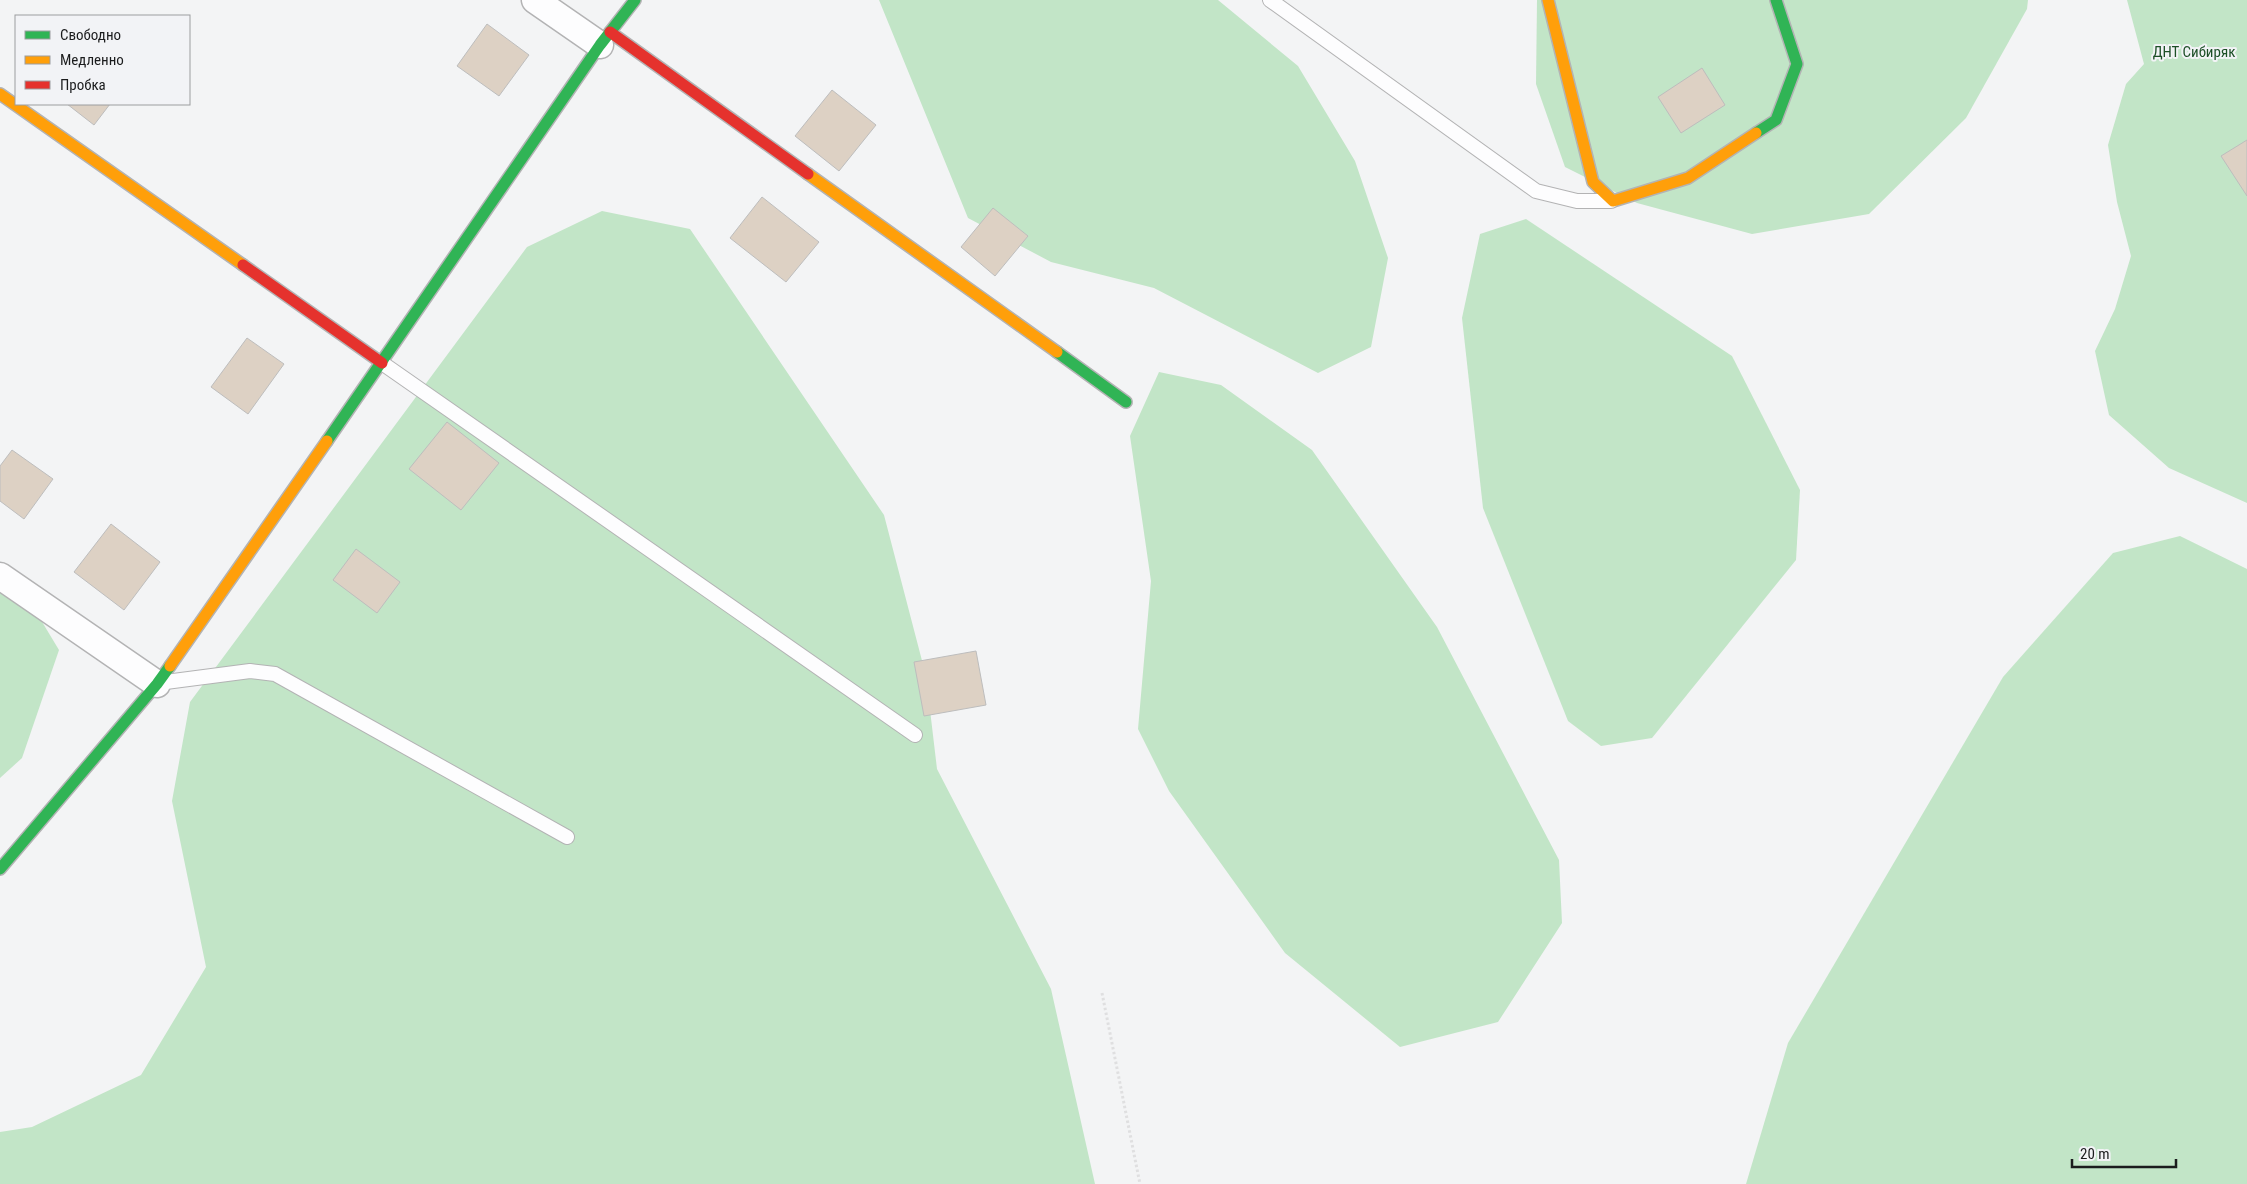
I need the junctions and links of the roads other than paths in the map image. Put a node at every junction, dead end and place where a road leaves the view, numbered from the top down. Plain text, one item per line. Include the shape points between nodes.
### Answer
1 (535, 0) edge
2 (635, 0) edge
3 (1270, 0) edge
4 (1548, 0) edge
5 (1776, 0) edge
6 (605, 38) junction
7 (0, 94) edge
8 (15, 105) edge
9 (16, 105) edge
10 (1613, 201) junction
11 (382, 364) junction
12 (1126, 402) dead end
13 (0, 576) edge
14 (157, 684) junction
15 (915, 735) dead end
16 (567, 837) dead end
17 (0, 869) edge

1 - 6 street
2 - 6 street
3 - 10 lane via 1536,191 1577,201
4 - 10 street via 1593,182
5 - 10 street via 1797,64 1776,120 1688,178
6 - 11 street
6 - 12 street
7 - 8 street
9 - 11 street
11 - 14 street
11 - 15 lane
13 - 14 street
14 - 16 lane via 250,670 275,674
14 - 17 street

